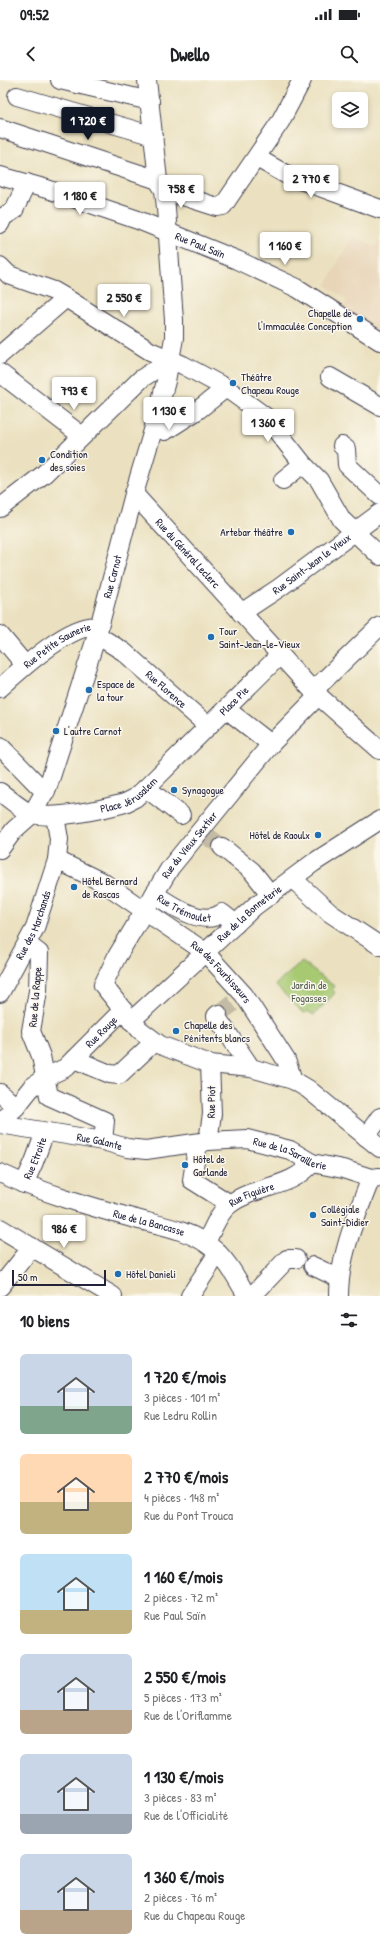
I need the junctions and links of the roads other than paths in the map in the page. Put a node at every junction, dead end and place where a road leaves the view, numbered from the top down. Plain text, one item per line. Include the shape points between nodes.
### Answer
1 (148, 80) edge
2 (302, 80) edge
3 (67, 81) edge
4 (17, 96) dead end
5 (150, 102) junction
6 (0, 128) edge
7 (154, 136) junction
8 (257, 158) junction
9 (0, 176) edge
10 (27, 183) junction
11 (161, 185) junction
12 (380, 209) edge
13 (0, 224) edge
14 (168, 231) junction
15 (0, 266) edge
16 (66, 298) junction
17 (380, 341) edge
18 (0, 355) edge
19 (170, 360) junction
20 (0, 373) edge
21 (330, 377) dead end
22 (226, 388) junction
23 (380, 406) edge
24 (154, 427) junction
25 (82, 436) junction
26 (342, 446) dead end
27 (303, 464) junction
28 (283, 480) dead end
29 (134, 494) junction
30 (380, 496) edge
31 (0, 508) edge
32 (380, 513) edge
33 (354, 532) junction
34 (380, 556) edge
35 (241, 612) junction
36 (380, 626) edge
37 (98, 631) junction
38 (0, 634) edge
39 (280, 655) junction
40 (26, 665) junction
41 (0, 688) edge
42 (316, 693) junction
43 (226, 709) junction
44 (208, 726) junction
45 (271, 744) junction
46 (0, 746) edge
47 (188, 747) joint
48 (380, 750) edge
49 (146, 788) junction
50 (46, 790) junction
51 (0, 792) edge
52 (32, 814) junction
53 (55, 816) junction
54 (380, 820) edge
55 (195, 826) junction
56 (222, 847) tunnel mouth
57 (0, 849) edge
58 (57, 857) junction
59 (293, 879) junction
60 (154, 894) junction
61 (271, 894) junction
62 (144, 910) junction
63 (236, 924) junction
64 (27, 944) junction
65 (380, 946) edge
66 (205, 952) junction
67 (0, 993) edge
68 (218, 1014) dead end
69 (127, 1015) junction
70 (153, 1041) junction
71 (74, 1059) junction
72 (210, 1064) junction
73 (250, 1068) junction
74 (44, 1078) junction
75 (293, 1080) junction
76 (0, 1093) edge
77 (16, 1107) junction
78 (380, 1117) edge
79 (0, 1123) edge
80 (45, 1132) junction
81 (366, 1137) junction
82 (103, 1141) junction
83 (203, 1142) junction
84 (380, 1148) edge
85 (312, 1163) junction
86 (2, 1176) edge
87 (376, 1177) edge
88 (24, 1184) junction
89 (230, 1204) junction
90 (0, 1228) edge
91 (32, 1247) junction
92 (212, 1248) junction
93 (296, 1259) dead end
94 (313, 1266) dead end
95 (0, 1287) edge
96 (339, 1289) edge
97 (113, 1296) edge
98 (190, 1296) edge
99 (247, 1296) edge
100 (252, 1296) edge

1 - 5 street, Rue Carnot
2 - 8 street
3 - 5 street
4 - 7 street
5 - 7 street, Rue Carnot
6 - 11 street
7 - 11 street, Rue Carnot
8 - 11 street via 224,206 217,208
8 - 12 street via 287,174
9 - 10 street, Rue Paul Saïn
10 - 13 street via 14,210 3,217
10 - 14 street, Rue Paul Saïn
11 - 14 street, Rue Carnot
14 - 17 street, Rue Paul Saïn via 297,288
14 - 19 street, Rue Carnot via 174,320
15 - 16 street via 8,275 54,291
16 - 18 street
16 - 19 street via 150,352
19 - 22 street
19 - 24 street, Rue Carnot
19 - 25 street via 141,379
20 - 25 street
21 - 23 street
22 - 24 street via 165,431
22 - 27 street via 266,417
24 - 29 street, Rue Carnot
25 - 31 street via 44,474
26 - 30 street via 346,449 347,465
27 - 28 street
27 - 33 street via 319,480 342,520
29 - 35 street, Rue du Général Leclerc
29 - 37 street, Rue Carnot
32 - 33 street, Rue Saint-Jean le Vieux
33 - 34 street
33 - 35 street, Rue Saint-Jean le Vieux via 279,588
35 - 39 street, Rue du Général Leclerc
36 - 42 street
37 - 40 street, Rue Petite Saunerie via 92,626 70,633
37 - 44 street, Rue Florence
37 - 50 street, Rue Carnot
38 - 40 street
39 - 42 street, Rue du Général Leclerc
39 - 43 street, Place Pie
40 - 41 street, Rue Petite Saunerie
42 - 45 street, Rue du Vieux Sextier
42 - 48 street, Rue du Général Leclerc
43 - 44 street, Place Pie
43 - 45 street
44 - 47 street, Place Pie
45 - 55 street, Rue du Vieux Sextier
46 - 50 street
47 - 49 street, Place Jérusalem
49 - 53 street, Place Jérusalem via 125,803
49 - 55 street
50 - 52 street, Rue Carnot
51 - 52 street
52 - 53 street, Place Jérusalem
52 - 57 street, Rue Carnot via 14,830
53 - 58 street, Rue des Marchands via 59,839
54 - 59 street, Rue de la Bonneterie via 313,863
55 - 60 street, Rue du Vieux Sextier
56 - 61 street via 252,871
58 - 62 street, Rue des Fourbisseurs via 104,883
58 - 64 street, Rue des Marchands via 35,928
59 - 61 street, Rue de la Bonneterie
59 - 65 street via 330,913
60 - 62 street, Rue du Vieux Sextier
60 - 63 street, Rue Trémoulet via 191,916 217,916 222,913
61 - 63 street, Rue de la Bonneterie
62 - 66 street, Rue des Fourbisseurs
62 - 69 street, Rue du Vieux Sextier via 103,985
63 - 66 street, Rue de la Bonneterie
64 - 67 street, Rue des Marchands
64 - 74 street, Rue de la Rappe via 39,953 38,991 31,1032 41,1056
66 - 69 street, Rue de la Bonneterie
66 - 75 street, Rue des Fourbisseurs via 286,1060
68 - 73 street via 216,1016
69 - 70 street, Rue Rouge
69 - 71 street, Rue Rouge
70 - 71 street via 119,1075 110,1074
70 - 72 street
71 - 74 street, Rue Rouge via 65,1068
72 - 73 street
72 - 83 street, Rue Piot via 212,1114
73 - 75 street
74 - 77 street, Rue Rouge via 31,1088
74 - 82 street via 49,1096 105,1121
75 - 81 street via 308,1089
76 - 77 street
77 - 79 street, Rue Rouge
78 - 81 street
79 - 80 street, Rue Galante
80 - 82 street, Rue Galante
80 - 88 street, Rue Etroite
81 - 84 street
82 - 83 street, Rue Galante via 146,1150
83 - 85 street, Rue de la Saraillerie via 247,1139 260,1141 290,1150
83 - 89 street, Rue Piot via 192,1180
85 - 87 street, Rue de la Saraillerie
85 - 89 street, Rue Figuière via 307,1170 286,1182 244,1196
86 - 88 street, Rue de la Bancasse
87 - 96 street via 358,1209
88 - 92 street, Rue de la Bancasse via 132,1218 171,1227
89 - 92 street, Rue Figuière via 222,1212
90 - 91 street
91 - 95 street
91 - 97 street
92 - 98 street, Rue Figuière
92 - 99 street
93 - 100 street via 287,1258
94 - 96 street via 338,1278

